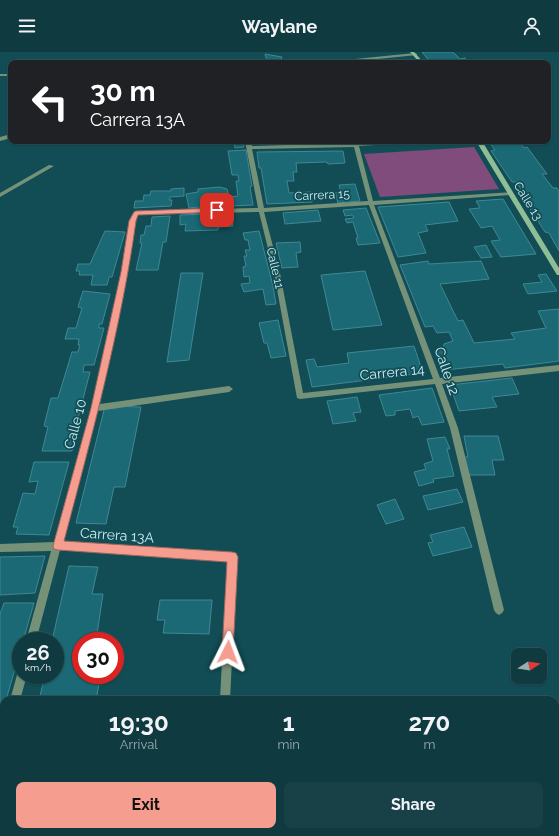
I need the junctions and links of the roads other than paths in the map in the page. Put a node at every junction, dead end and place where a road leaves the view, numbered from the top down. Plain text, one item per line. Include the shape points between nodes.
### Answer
1 (414, 53) edge
2 (352, 60) edge
3 (0, 74) edge
4 (8, 75) dead end
5 (249, 144) edge
6 (370, 144) edge
7 (481, 144) edge
8 (356, 145) junction
9 (51, 166) dead end
10 (510, 193) junction
11 (0, 196) edge
12 (371, 204) junction
13 (261, 210) junction
14 (136, 213) joint
15 (559, 273) edge
16 (559, 368) edge
17 (437, 380) junction
18 (229, 389) dead end
19 (300, 396) joint
20 (95, 408) junction
21 (58, 546) junction
22 (0, 548) edge
23 (499, 610) dead end
24 (34, 632) edge
25 (19, 684) edge
26 (16, 696) edge
27 (225, 696) edge

1 - 2 street
3 - 4 street
5 - 8 street
5 - 13 street, Calle 11
6 - 8 street
7 - 10 street, Calle 13
8 - 12 street, Calle 12
9 - 11 street
10 - 12 street, Carrera 15
10 - 15 street, Calle 13
12 - 13 street, Carrera 15
12 - 17 street, Calle 12
13 - 14 street, Carrera 15
13 - 19 street, Calle 11 via 277,273
14 - 20 street, Calle 10 via 132,221 125,272
16 - 17 street, Carrera 14
17 - 19 street, Carrera 14
17 - 23 street, Calle 12 via 454,428
18 - 20 street
20 - 21 street, Calle 10
21 - 22 street, Carrera 13A
21 - 24 street, Calle 10
21 - 27 street, Carrera 13A via 232,557
25 - 26 street

